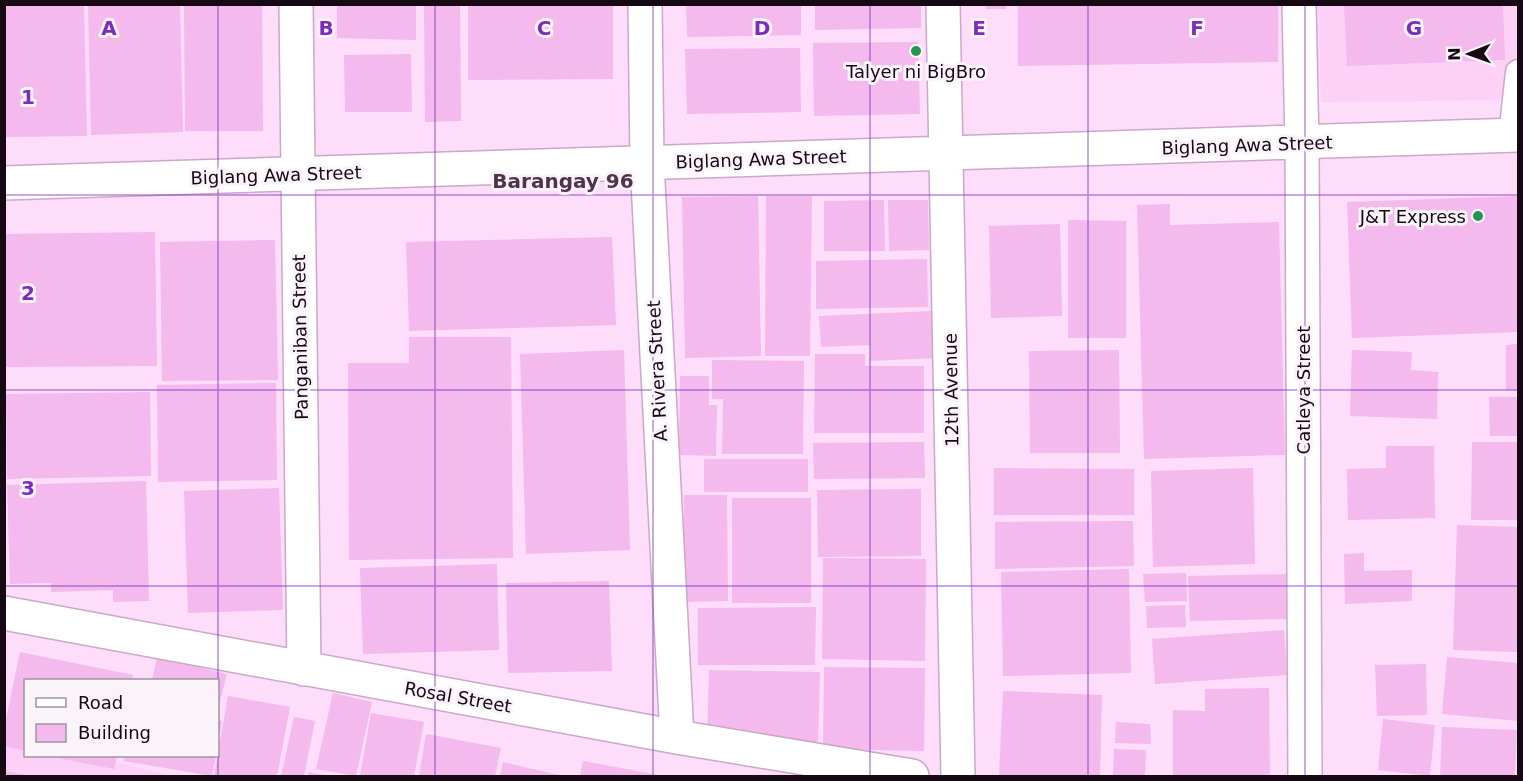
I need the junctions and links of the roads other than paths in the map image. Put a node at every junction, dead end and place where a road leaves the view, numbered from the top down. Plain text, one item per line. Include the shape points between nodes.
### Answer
1 (296, 4) edge
2 (645, 4) edge
3 (943, 4) edge
4 (1299, 4) edge
5 (1518, 72) edge
6 (1515, 135) edge
7 (1302, 144) junction
8 (946, 153) junction
9 (647, 163) junction
10 (298, 174) junction
11 (4, 183) edge
12 (4, 613) edge
13 (304, 669) junction
14 (677, 737) junction
15 (912, 777) edge
16 (958, 777) edge
17 (1305, 777) edge

1 - 10 street, Panganiban Street
2 - 9 street, A. Rivera Street
3 - 8 street, 12th Avenue
4 - 7 street, Catleya Street
5 - 6 lane
6 - 7 street, Biglang Awa Street
7 - 8 street, Biglang Awa Street
7 - 17 street, Catleya Street
8 - 9 street, Biglang Awa Street
8 - 16 street, 12th Avenue
9 - 10 street, Biglang Awa Street
9 - 14 street, A. Rivera Street
10 - 11 street, Biglang Awa Street
10 - 13 street, Panganiban Street
12 - 13 street, Rosal Street
13 - 14 street, Rosal Street
14 - 15 street, Rosal Street

